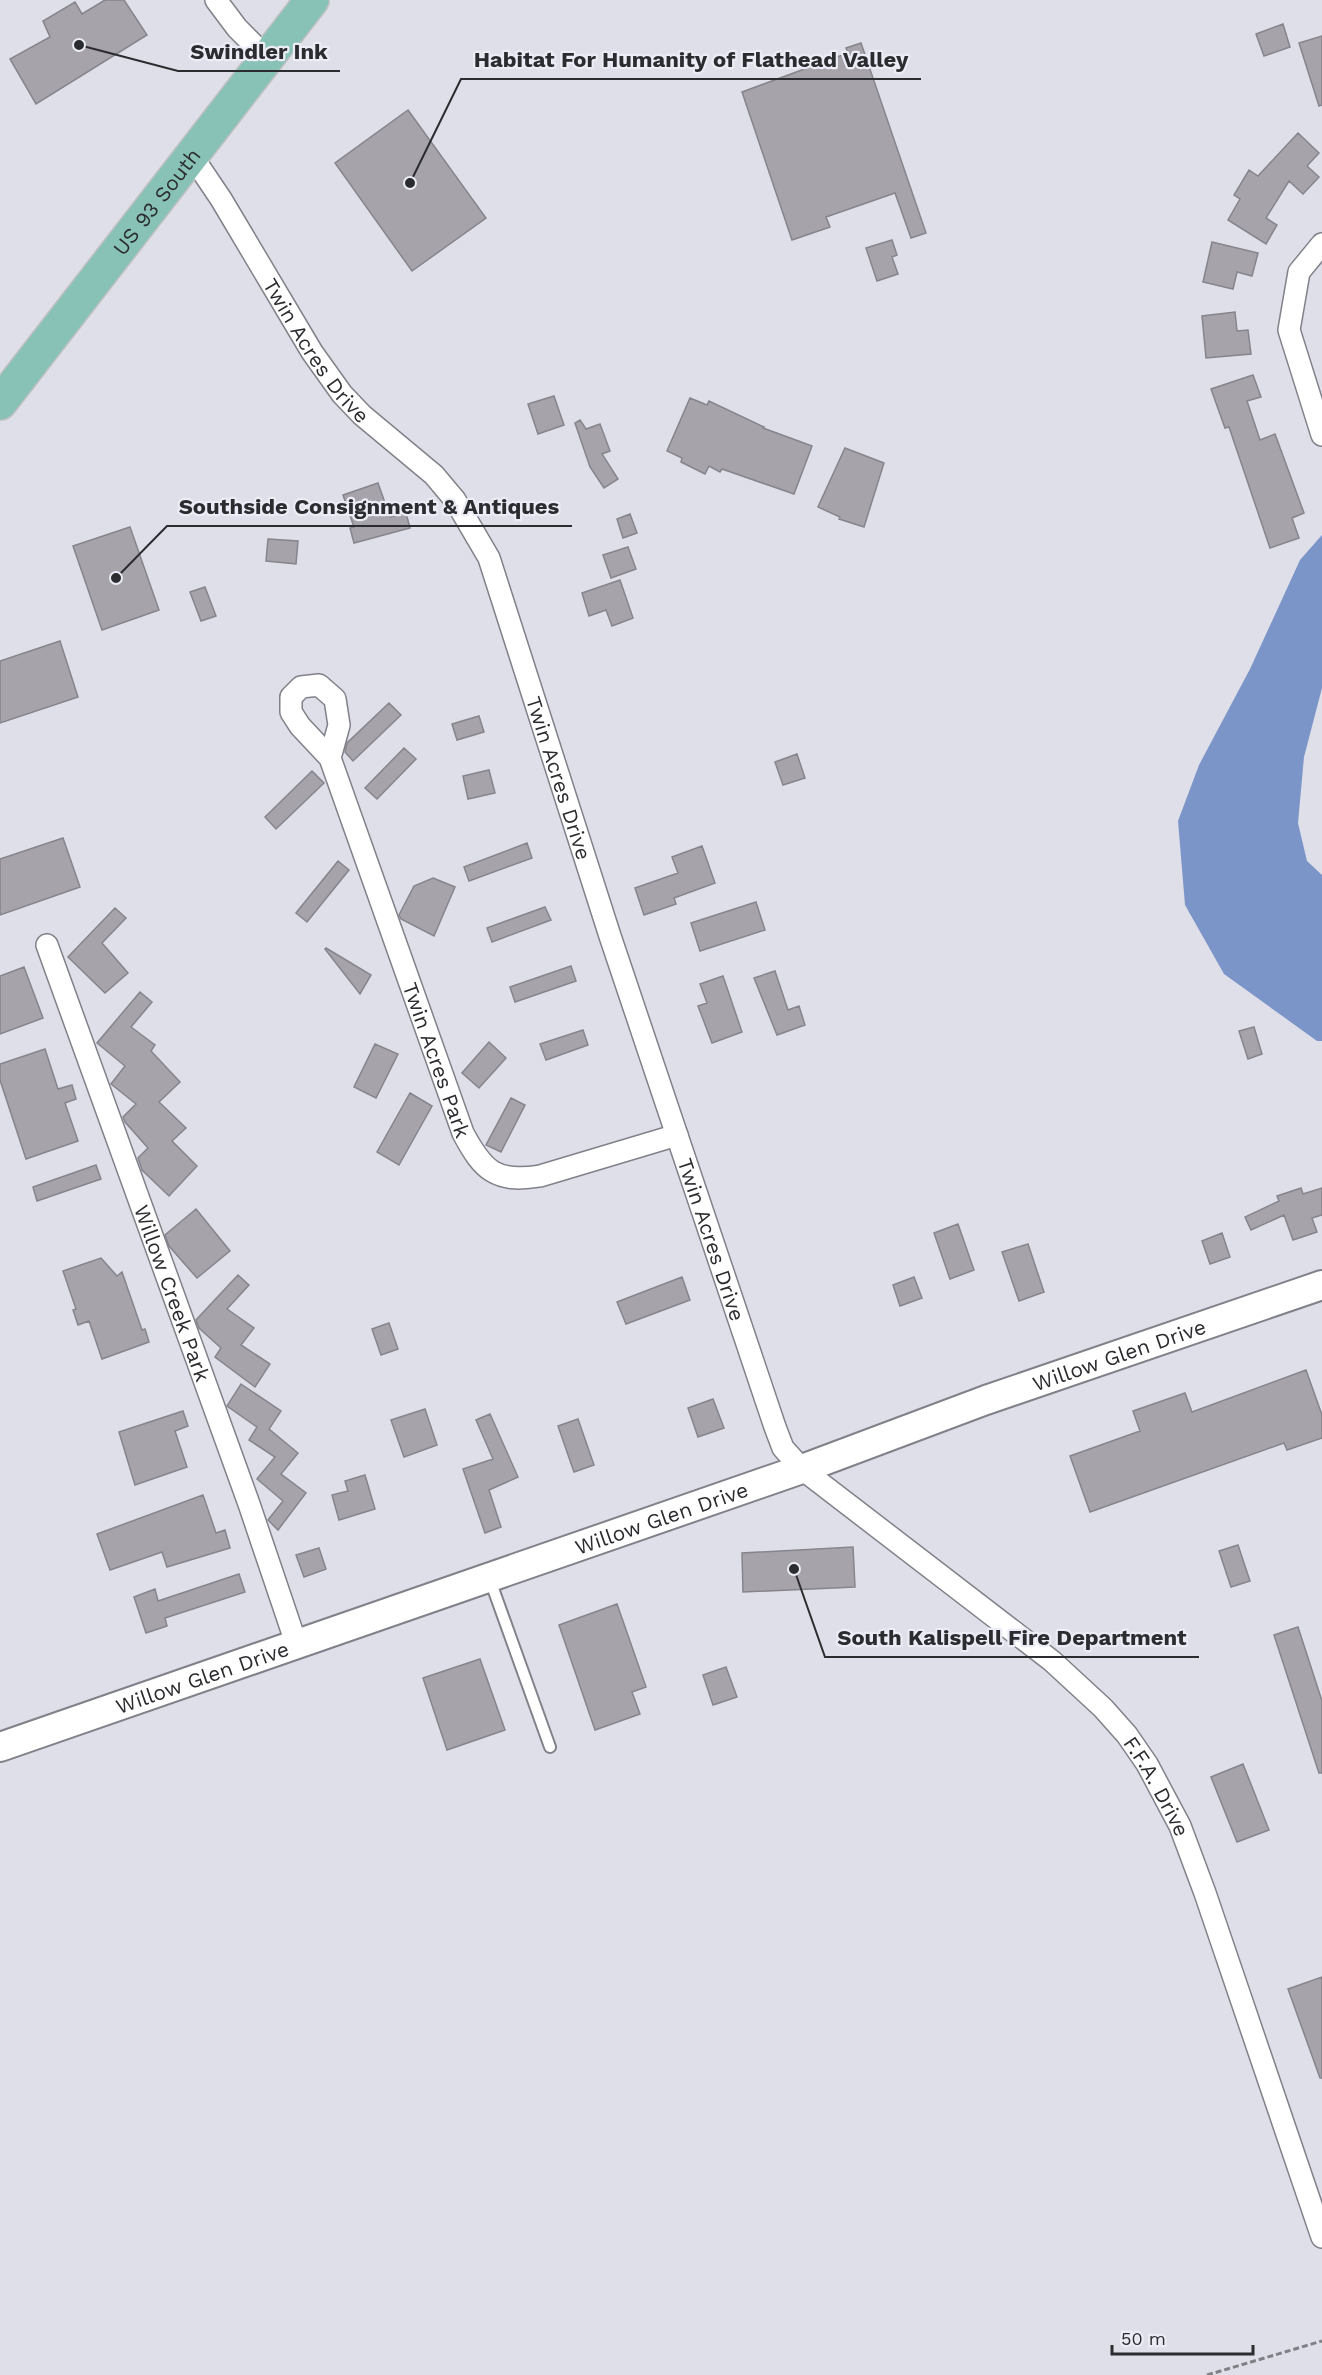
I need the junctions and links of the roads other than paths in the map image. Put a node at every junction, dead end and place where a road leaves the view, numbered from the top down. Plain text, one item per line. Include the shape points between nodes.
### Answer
1 (216, 0) edge
2 (312, 0) edge
3 (267, 58) junction
4 (192, 156) junction
5 (1322, 244) edge
6 (0, 403) edge
7 (1322, 435) edge
8 (330, 758) dead end
9 (46, 945) dead end
10 (677, 1135) junction
11 (1322, 1285) edge
12 (802, 1469) junction
13 (489, 1576) junction
14 (296, 1643) junction
15 (0, 1747) edge
16 (550, 1747) dead end
17 (1322, 2237) edge

1 - 3 street
2 - 3 main road, US 93 South
3 - 4 main road, US 93 South
4 - 6 main road, US 93 South
4 - 10 street, Twin Acres Drive via 342,394 362,416 434,475 455,500 489,558
5 - 7 street via 1299,272 1289,330
8 - 10 street, Twin Acres Park via 463,1133 482,1165 501,1177 522,1179
9 - 14 street, Willow Creek Park
10 - 12 street, Twin Acres Drive via 775,1427 783,1448
11 - 12 main road, Willow Glen Drive via 986,1400
12 - 13 main road, Willow Glen Drive
12 - 17 street, F.F.A. Drive via 1052,1661 1103,1708 1148,1764 1180,1826 1201,1882
13 - 14 main road, Willow Glen Drive
13 - 16 lane
14 - 15 main road, Willow Glen Drive

